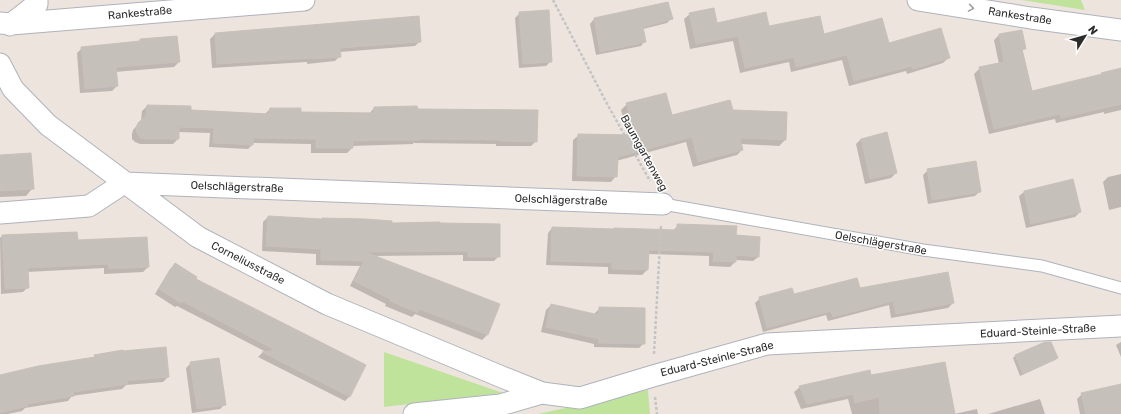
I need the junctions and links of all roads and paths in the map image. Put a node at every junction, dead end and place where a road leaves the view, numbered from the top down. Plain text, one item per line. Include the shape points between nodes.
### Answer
1 (37, 0) edge
2 (304, 0) edge
3 (553, 0) edge
4 (918, 0) edge
5 (4, 28) edge
6 (1121, 30) edge
7 (0, 64) edge
8 (124, 183) junction
9 (663, 204) junction
10 (0, 213) edge
11 (1121, 288) edge
12 (1121, 326) edge
13 (653, 376) junction
14 (542, 393) junction
15 (414, 414) edge

1 - 5 street via 37,4
2 - 5 street, Rankestraße
3 - 9 path, Baumgartenweg
4 -> 6 street, Rankestraße
7 - 8 street, Corneliusstraße via 13,89 48,125
8 - 9 street, Oelschlägerstraße
8 - 10 street via 89,206
8 - 14 street, Corneliusstraße via 198,237 327,304
9 - 11 lane, Oelschlägerstraße via 923,250 1042,266
9 - 13 path, Baumgartenweg
12 - 13 street, Eduard-Steinle-Straße via 768,344
13 - 14 street, Eduard-Steinle-Straße via 580,398
14 - 15 street, Eduard-Steinle-Straße via 500,405

